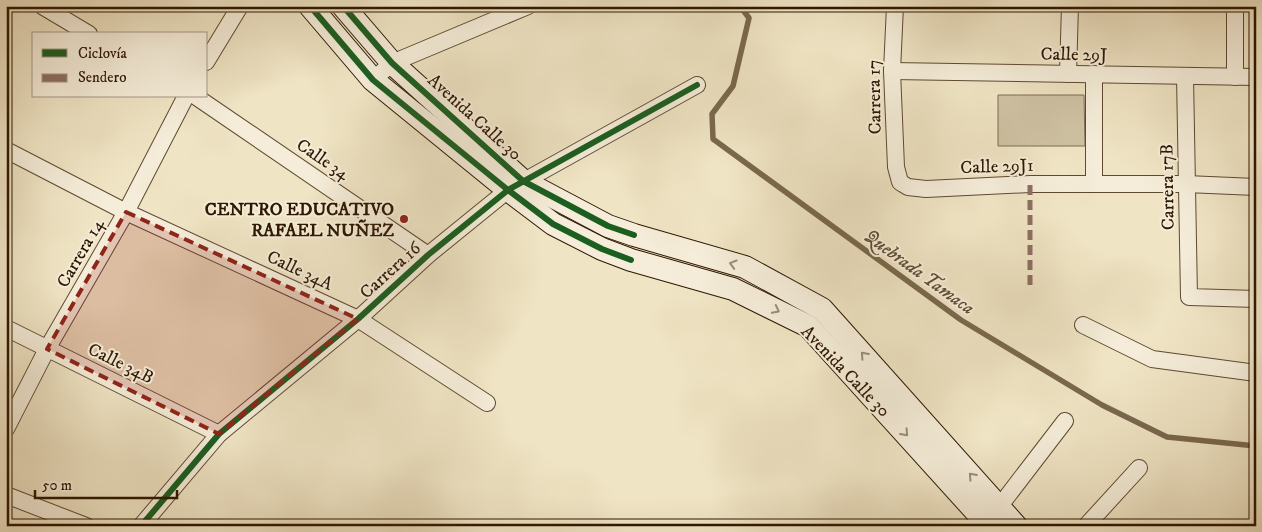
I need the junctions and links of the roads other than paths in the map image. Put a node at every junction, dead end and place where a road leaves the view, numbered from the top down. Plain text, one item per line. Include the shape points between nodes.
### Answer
1 (42, 6) edge
2 (240, 6) edge
3 (310, 6) edge
4 (343, 6) edge
5 (528, 6) edge
6 (895, 6) edge
7 (1070, 6) edge
8 (1235, 6) edge
9 (86, 32) edge
10 (208, 59) edge
11 (392, 63) junction
12 (892, 71) junction
13 (1068, 74) junction
14 (1094, 74) junction
15 (1185, 76) junction
16 (1235, 76) junction
17 (1256, 77) edge
18 (373, 80) junction
19 (696, 85) dead end
20 (185, 98) edge
21 (198, 98) edge
22 (6, 150) edge
23 (902, 184) joint
24 (1094, 184) junction
25 (1186, 184) junction
26 (516, 186) junction
27 (1256, 187) edge
28 (126, 212) junction
29 (428, 255) junction
30 (1256, 299) edge
31 (358, 319) junction
32 (1084, 325) dead end
33 (6, 328) edge
34 (47, 349) junction
35 (1256, 373) edge
36 (487, 403) dead end
37 (1065, 421) dead end
38 (6, 429) edge
39 (219, 434) junction
40 (1139, 468) dead end
41 (6, 495) edge
42 (994, 516) edge
43 (86, 526) edge
44 (141, 526) edge
45 (1016, 526) edge
46 (1086, 526) edge

1 - 9 street
2 - 10 street
3 - 18 main road, Avenida Calle 30
4 - 11 main road, Avenida Calle 30
5 - 11 street
6 - 12 street, Carrera 17
7 - 13 street
8 - 16 street
11 - 18 street
11 - 26 main road, Avenida Calle 30
12 - 13 street, Calle 29J
12 - 23 street, Carrera 17 via 896,167
13 - 14 street, Calle 29J
14 - 15 street, Calle 29J
14 - 24 street
15 - 16 street, Calle 29J
15 - 25 street, Carrera 17B
16 - 17 street, Calle 29J
18 - 26 main road, Avenida Calle 30
19 - 26 street, Carrera 16
20 - 28 street, Carrera 14
21 - 29 street, Calle 34
22 - 28 street, Calle 34A
23 - 24 street, Calle 29J1 via 926,189
24 - 25 street, Calle 29J1
25 - 27 street, Calle 29J1
25 - 30 street, Carrera 17B via 1189,297
26 - 29 street, Carrera 16
26 - 42 main road, Avenida Calle 30 via 553,224 602,249 733,289 808,326
28 - 31 street, Calle 34A
28 - 34 street, Carrera 14
29 - 31 street, Carrera 16
31 - 36 street, Calle 34A
31 - 39 street, Carrera 16
32 - 35 street via 1152,359
33 - 34 street, Calle 34B
34 - 38 street, Carrera 14
34 - 39 street, Calle 34B
37 - 42 street
39 - 44 street, Carrera 16
40 - 46 street
41 - 43 street
42 - 45 main road, Avenida Calle 30

